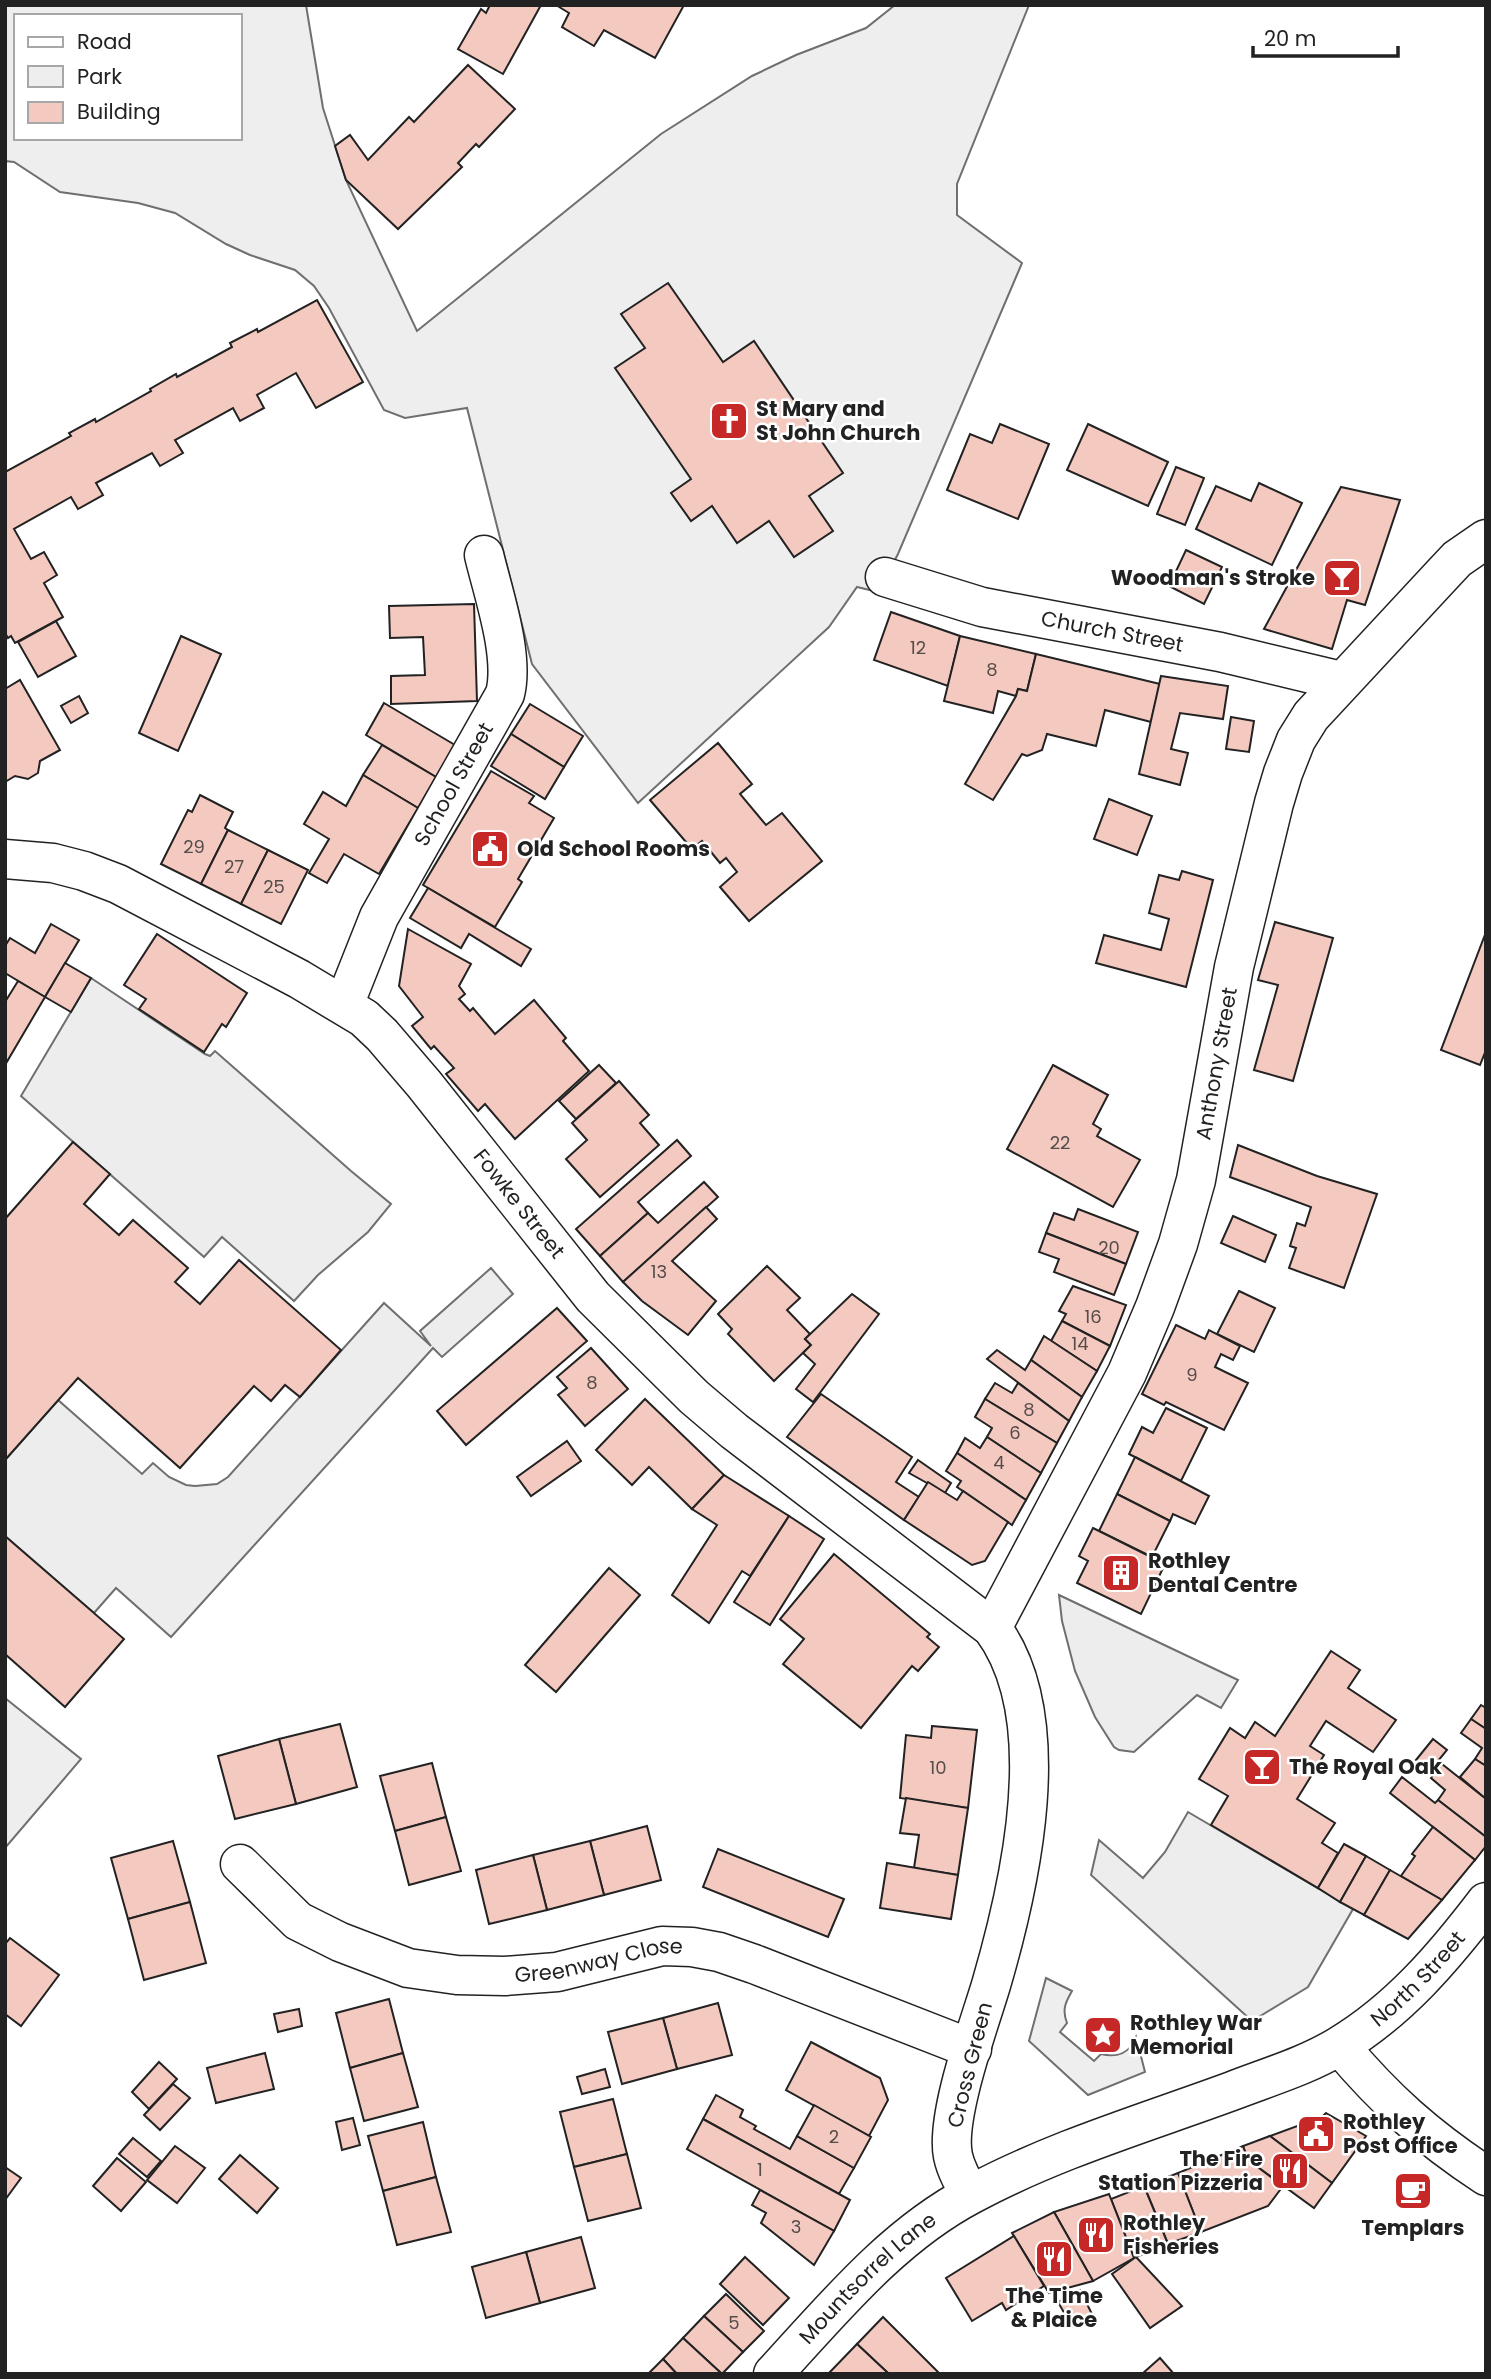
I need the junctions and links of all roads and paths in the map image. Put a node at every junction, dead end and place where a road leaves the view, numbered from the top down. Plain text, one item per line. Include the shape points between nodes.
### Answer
1 (1486, 539) edge
2 (484, 555) dead end
3 (885, 577) dead end
4 (1341, 681) junction
5 (5, 859) edge
6 (344, 1004) junction
7 (992, 1628) junction
8 (240, 1864) dead end
9 (1486, 1902) edge
10 (1340, 2046) junction
11 (972, 2049) junction
12 (1486, 2176) edge
13 (970, 2194) junction
14 (773, 2374) edge

1 - 4 street, Anthony Street via 1457,559
2 - 6 street, School Street via 505,646 505,694 379,918
3 - 4 street, Church Street via 982,607 1220,652
4 - 7 street, Anthony Street via 1311,716 1283,773 1234,967 1196,1180 1155,1307 1127,1373
5 - 6 street, Fowke Street via 53,863 118,884
6 - 7 street, Fowke Street via 382,1035 565,1263 635,1341 734,1431
7 - 11 street, Cross Green via 1006,1646 1023,1703 1029,1788 1001,1949
8 - 11 street, Greenway Close via 298,1921 408,1968 505,1976 557,1972 662,1946 692,1947 754,1964
9 - 10 street, North Street via 1405,1997
10 - 12 street via 1418,2128
10 - 13 street
11 - 13 street, Cross Green via 952,2134 959,2175
13 - 14 street, Mountsorrel Lane via 905,2240 835,2306

